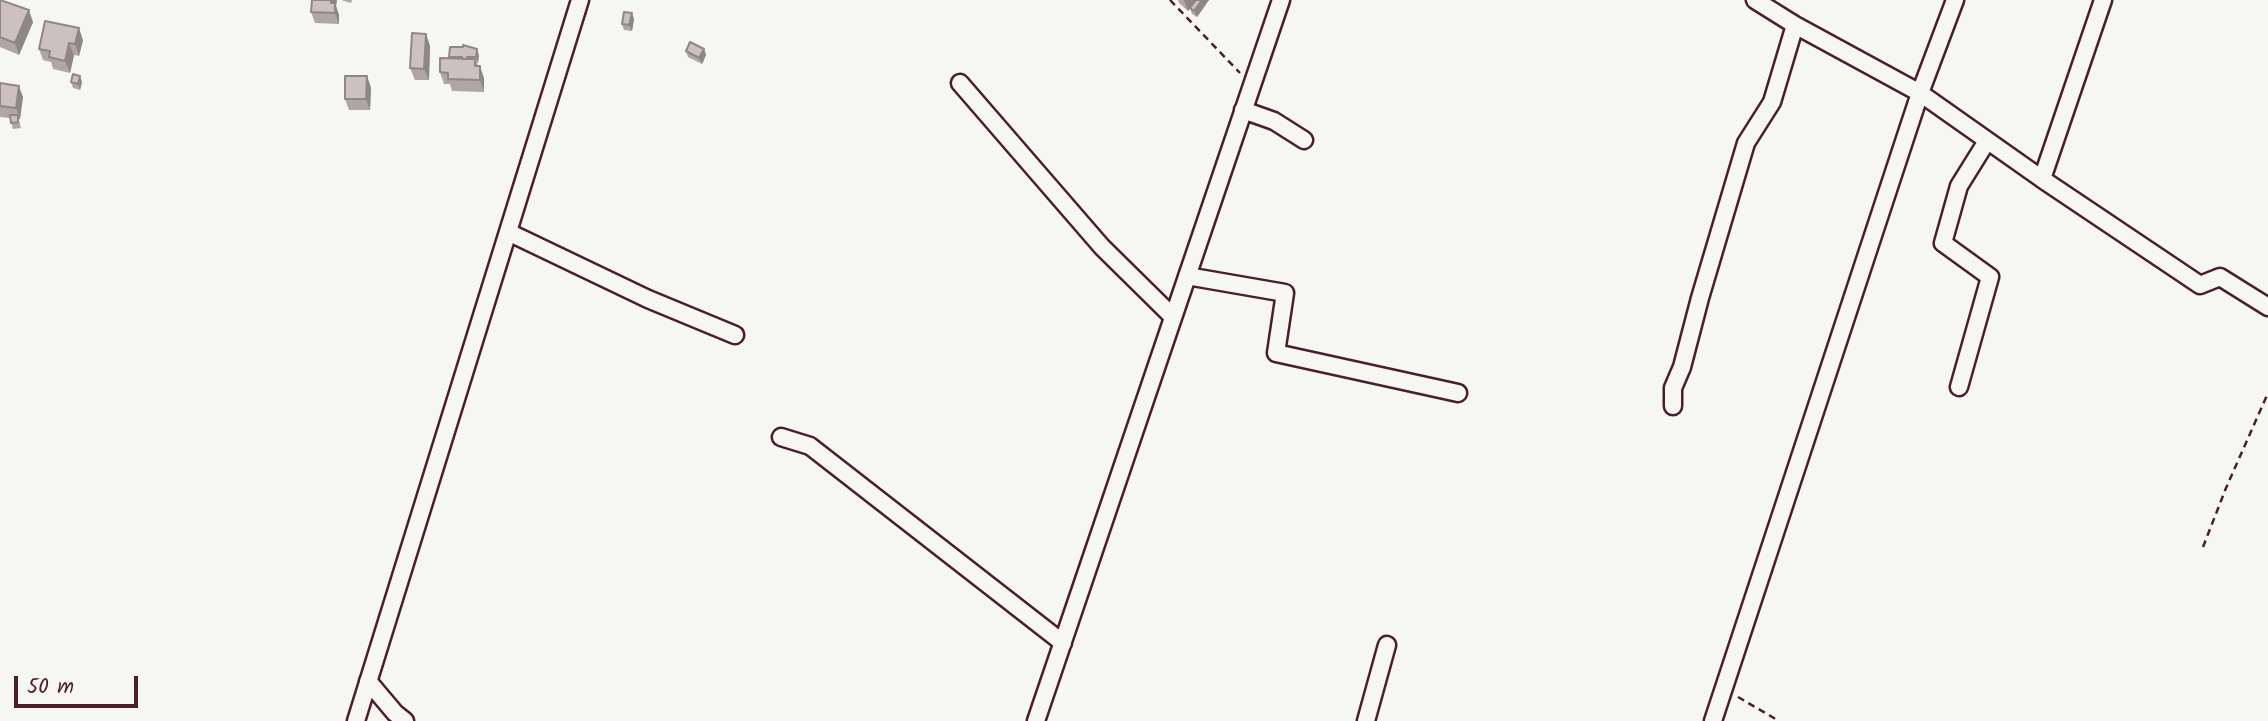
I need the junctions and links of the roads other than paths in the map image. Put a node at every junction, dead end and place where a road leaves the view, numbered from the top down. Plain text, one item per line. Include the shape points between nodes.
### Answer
1 (580, 0) edge
2 (1280, 0) edge
3 (1955, 0) edge
4 (2103, 0) edge
5 (1760, 2) edge
6 (1794, 25) junction
7 (960, 83) dead end
8 (1920, 93) junction
9 (1243, 110) junction
10 (1304, 140) dead end
11 (1987, 141) junction
12 (2042, 179) junction
13 (508, 232) junction
14 (1187, 275) junction
15 (2268, 307) edge
16 (1173, 317) junction
17 (736, 335) dead end
18 (1959, 387) dead end
19 (1458, 393) dead end
20 (1673, 406) dead end
21 (781, 437) dead end
22 (1063, 643) junction
23 (1387, 645) dead end
24 (368, 681) junction
25 (356, 721) edge
26 (405, 721) edge
27 (1036, 721) edge
28 (1366, 721) edge
29 (1713, 721) edge

1 - 13 street
2 - 9 street
3 - 8 street
4 - 12 street
5 - 6 street
6 - 8 street
6 - 20 street via 1772,102 1746,144 1673,388
7 - 16 street via 1102,247
8 - 11 street
8 - 29 street
9 - 10 street via 1274,121
9 - 14 street
11 - 12 street
11 - 18 street via 1959,186 1943,243 1990,277
12 - 15 street via 2200,285 2220,277
13 - 17 street
13 - 24 street
14 - 16 street
14 - 19 street via 1285,292 1276,353
16 - 22 street
21 - 22 street via 810,446
22 - 27 street
23 - 28 street
24 - 25 street
24 - 26 street

